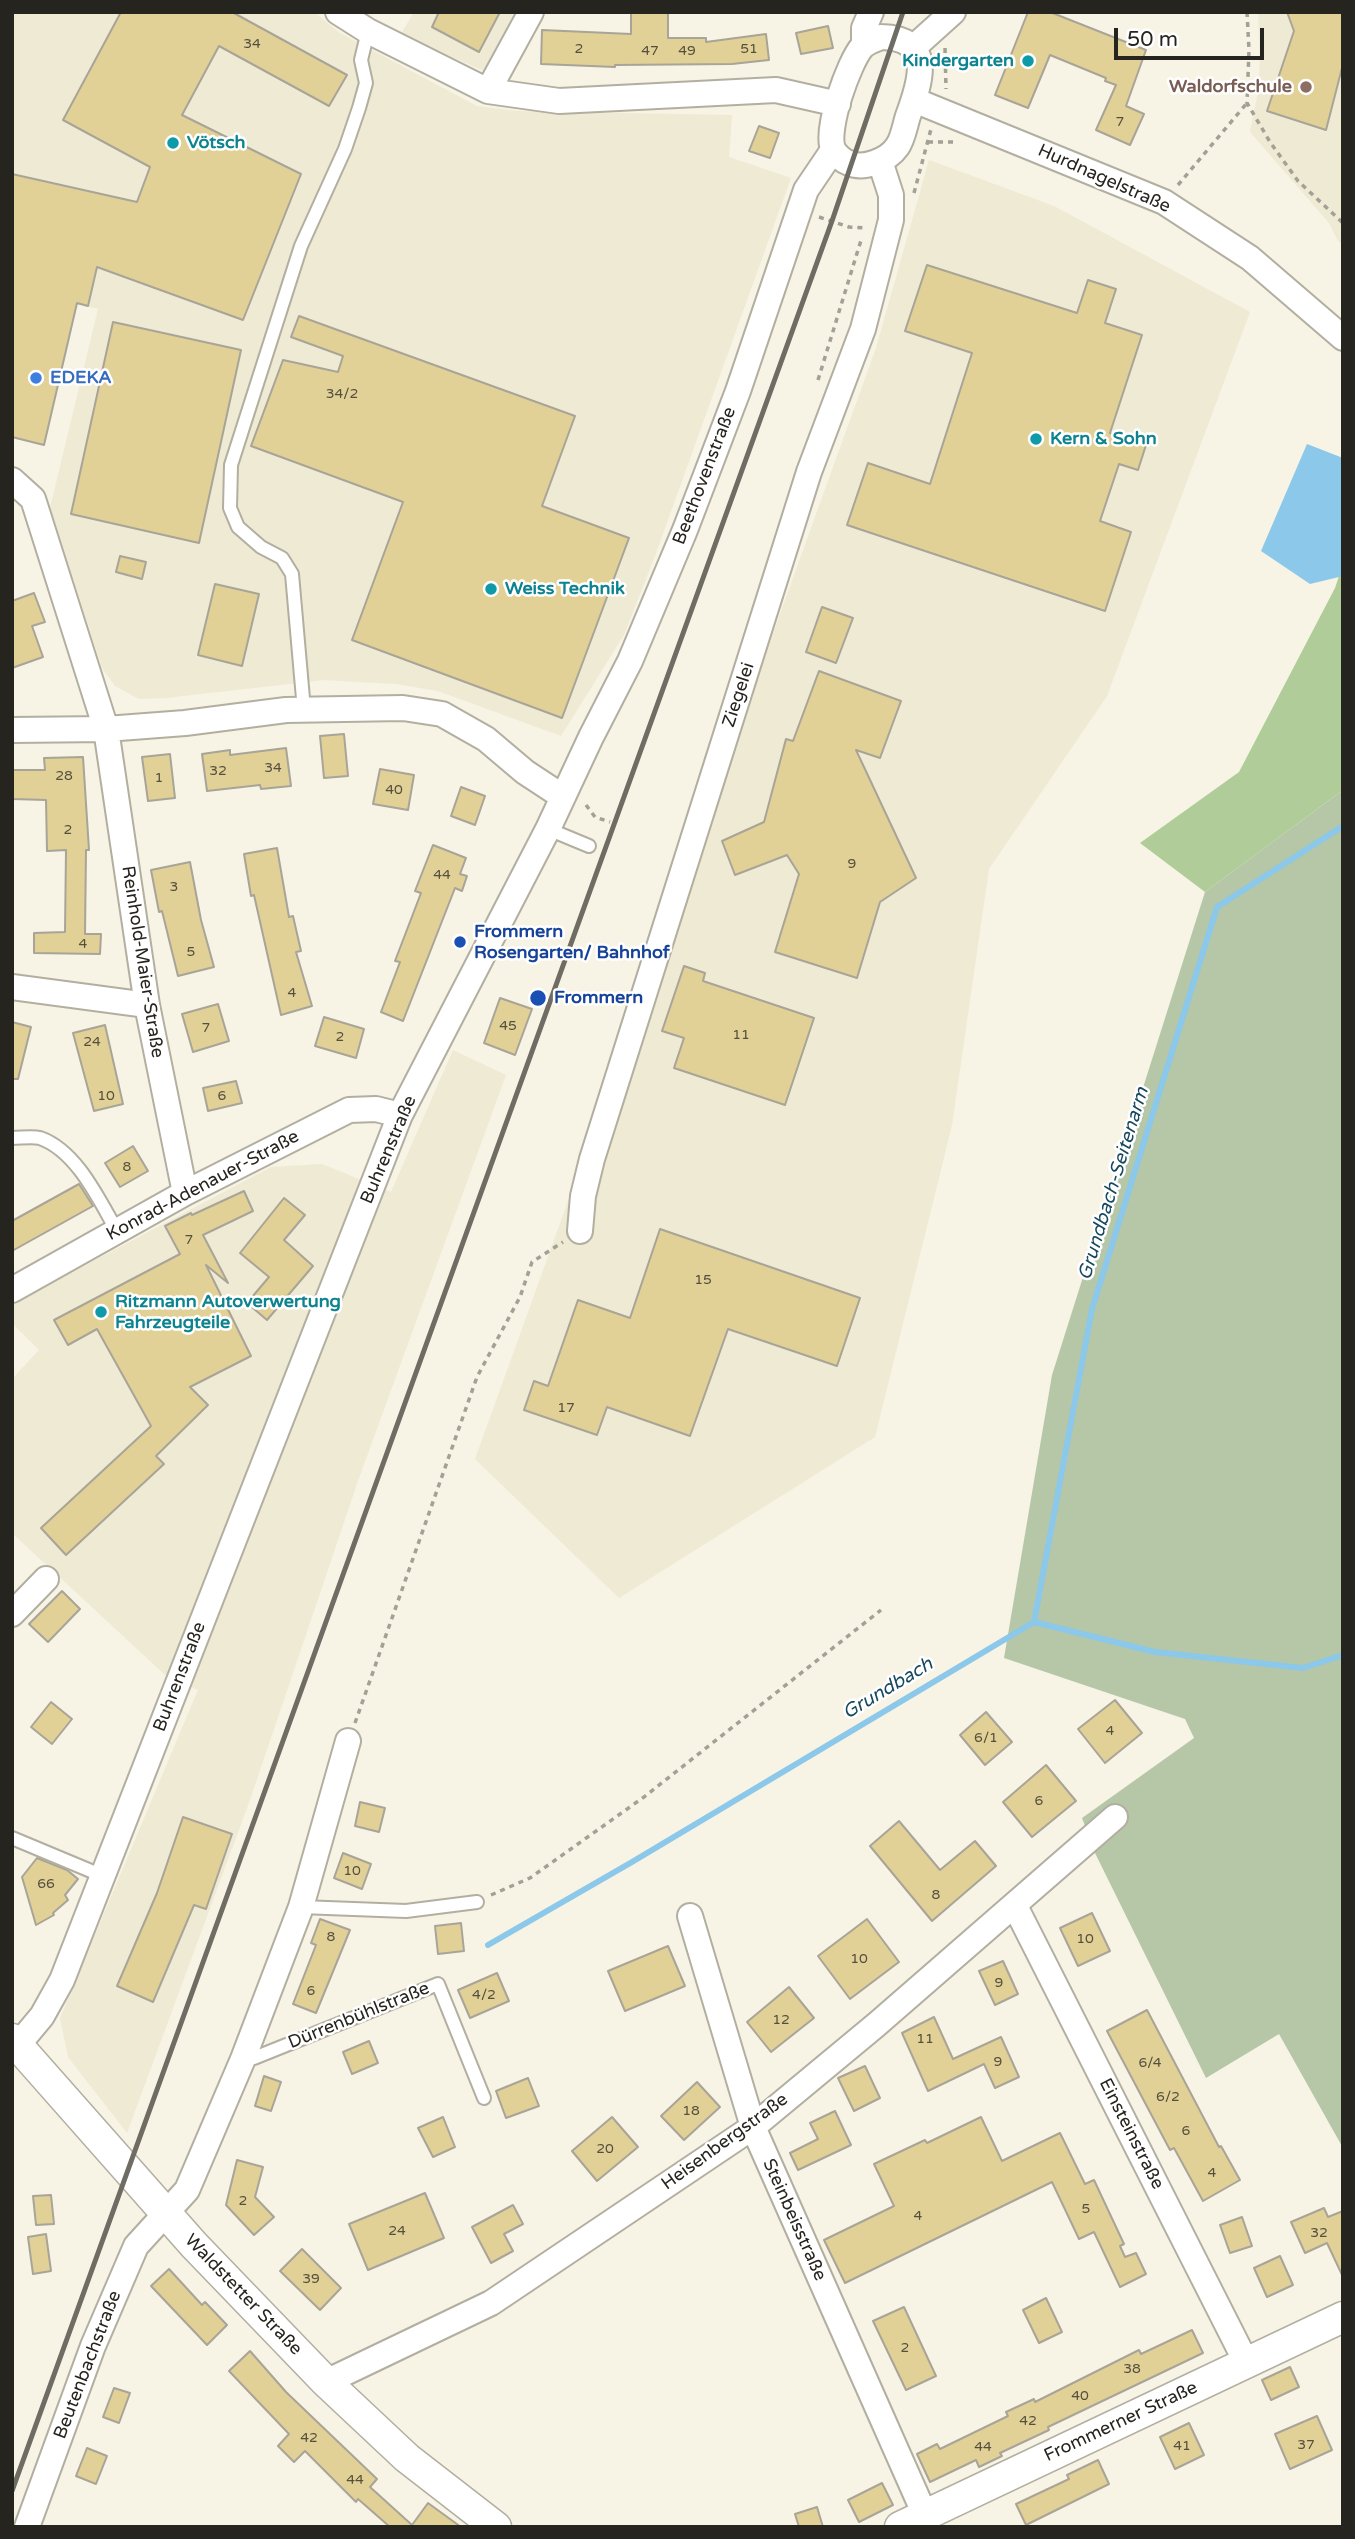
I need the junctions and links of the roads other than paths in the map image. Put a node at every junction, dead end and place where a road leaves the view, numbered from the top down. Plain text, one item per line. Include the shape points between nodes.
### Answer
1 (338, 12) edge
2 (531, 12) edge
3 (871, 12) edge
4 (953, 12) edge
5 (368, 31) junction
6 (864, 44) junction
7 (913, 48) junction
8 (488, 91) junction
9 (914, 100) junction
10 (838, 104) junction
11 (834, 150) junction
12 (880, 161) junction
13 (1343, 338) edge
14 (12, 480) edge
15 (304, 710) junction
16 (106, 729) junction
17 (12, 730) edge
18 (575, 801) junction
19 (548, 829) junction
20 (589, 846) dead end
21 (12, 987) edge
22 (147, 1006) junction
23 (400, 1115) junction
24 (12, 1138) edge
25 (184, 1194) junction
26 (117, 1231) junction
27 (580, 1231) road end
28 (12, 1290) edge
29 (47, 1579) dead end
30 (12, 1614) edge
31 (348, 1741) road end
32 (1115, 1817) dead end
33 (12, 1838) edge
34 (103, 1876) junction
35 (477, 1902) road end
36 (1015, 1906) junction
37 (301, 1907) junction
38 (690, 1916) dead end
39 (15, 2042) edge
40 (243, 2059) junction
41 (484, 2098) dead end
42 (752, 2127) junction
43 (166, 2213) junction
44 (1343, 2317) edge
45 (1246, 2362) junction
46 (326, 2382) junction
47 (913, 2521) edge
48 (27, 2527) edge
49 (496, 2527) edge

1 - 5 street
2 - 8 street
3 - 6 street
4 - 7 street
5 - 8 street
5 - 15 lane via 361,60 366,83 359,108 301,246 231,465 230,508 238,527 282,558 292,574
6 - 7 street via 895,37
6 - 10 street
7 - 9 street via 922,73
8 - 10 street via 559,101 776,90
9 - 12 street via 897,147
9 - 13 street, Hurdnagelstraße via 1164,202 1250,258
10 - 11 street
11 - 12 street via 852,165
11 - 18 street, Beethovenstraße via 806,190 738,391
12 - 27 street, Ziegelei via 891,195 891,220 863,329 809,472 592,1159
14 - 16 street, Reinhold-Maier-Straße via 33,499
15 - 16 street
15 - 18 street via 403,708 442,714
16 - 17 street
16 - 22 street, Reinhold-Maier-Straße
18 - 19 street, Buhrenstraße
19 - 20 lane
19 - 23 street, Buhrenstraße
21 - 22 street
22 - 25 street, Reinhold-Maier-Straße
23 - 25 street, Konrad-Adenauer-Straße via 376,1109 349,1110
23 - 34 street, Buhrenstraße
24 - 26 lane via 38,1137 54,1145 87,1178
25 - 26 street, Konrad-Adenauer-Straße
26 - 28 street, Konrad-Adenauer-Straße
29 - 30 street
31 - 37 street
32 - 36 street, Heisenbergstraße
33 - 34 lane
34 - 39 street, Buhrenstraße via 62,1980 42,2016
35 - 37 lane via 406,1910
36 - 42 street, Heisenbergstraße
36 - 45 street, Einsteinstraße
37 - 40 street
38 - 42 street, Steinbeisstraße
39 - 43 street, Waldstetter Straße
40 - 41 lane, Dürrenbühlstraße via 438,1984
40 - 43 street via 187,2189
42 - 46 street, Heisenbergstraße via 491,2303
42 - 47 street, Steinbeisstraße
43 - 46 street, Waldstetter Straße
43 - 48 street, Beutenbachstraße via 136,2246 93,2346
44 - 45 street, Frommerner Straße
45 - 47 street, Frommerner Straße
46 - 49 street, Waldstetter Straße via 407,2458

